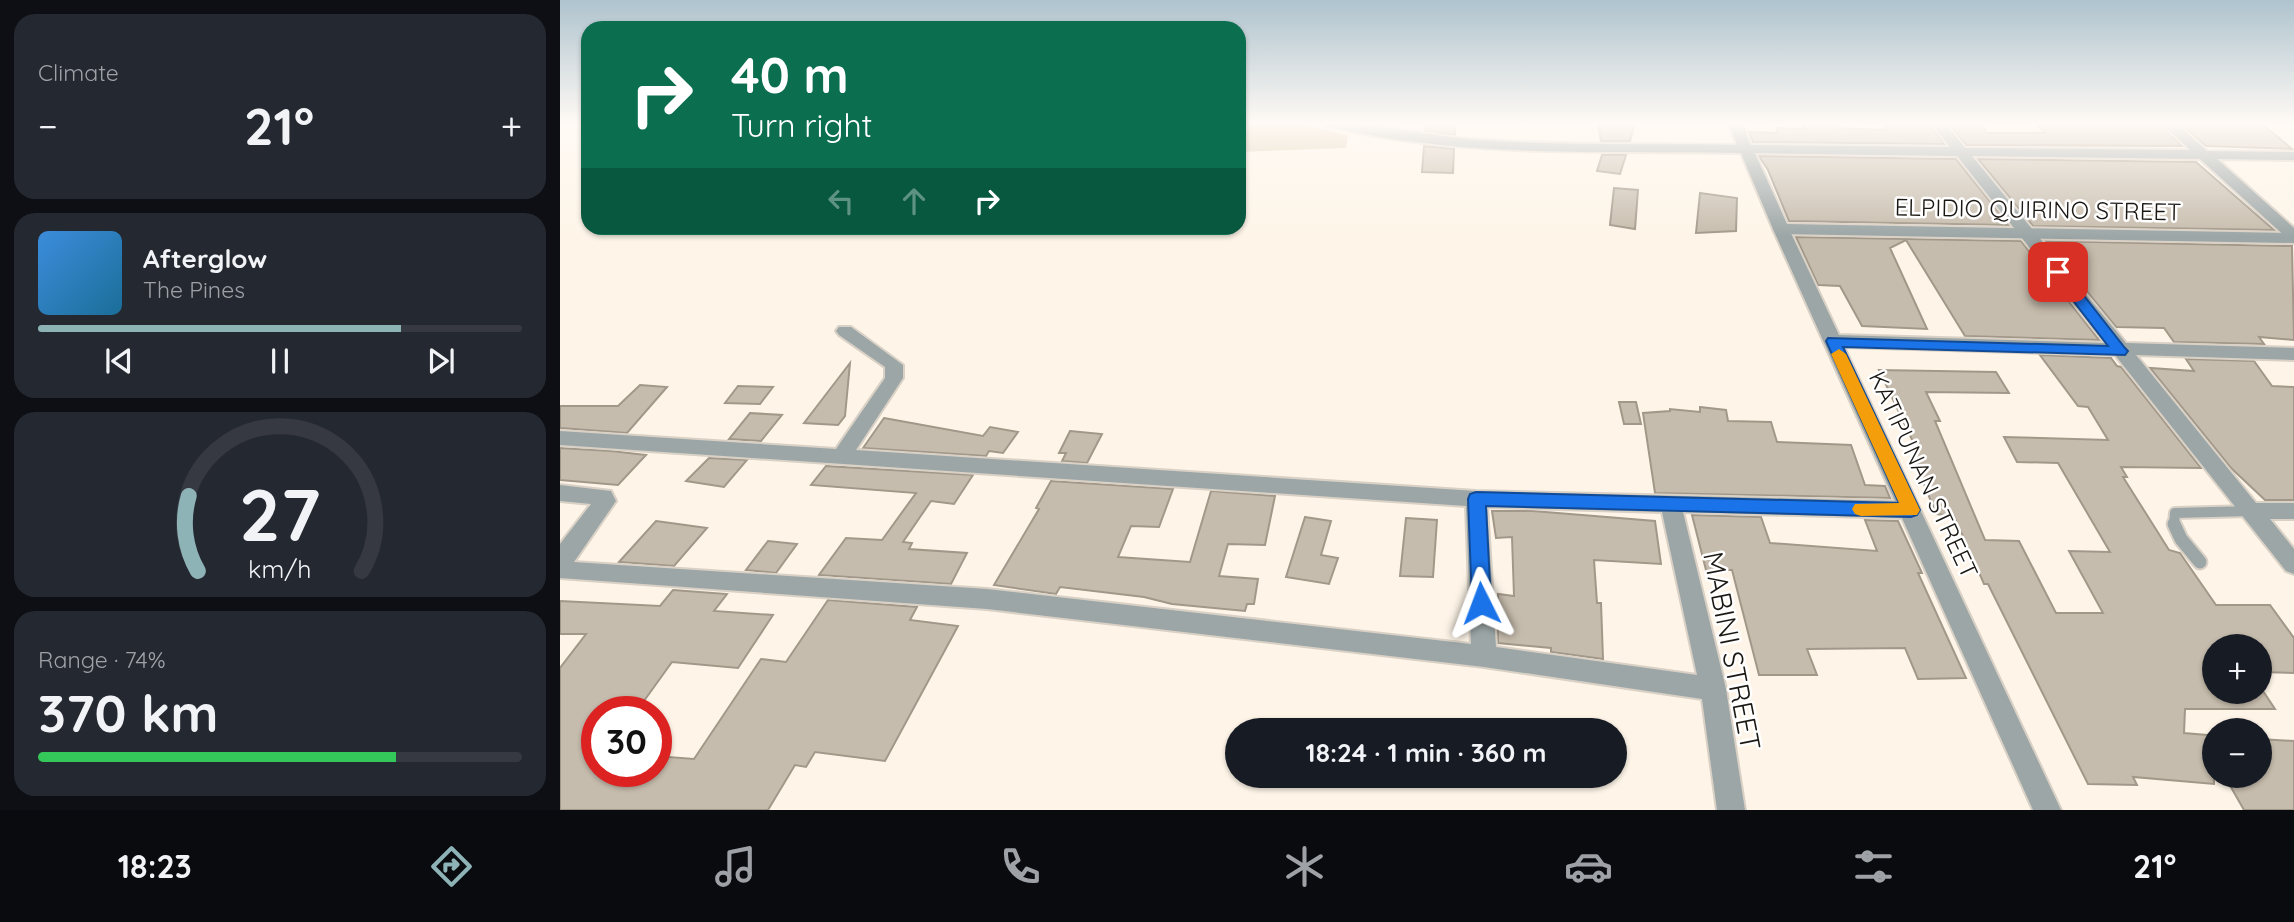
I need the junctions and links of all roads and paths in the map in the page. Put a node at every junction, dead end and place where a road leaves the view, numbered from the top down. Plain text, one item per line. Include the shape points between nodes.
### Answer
1 (1751, 161) edge
2 (1968, 161) edge
3 (2208, 161) edge
4 (1781, 229) junction
5 (2027, 233) junction
6 (2294, 237) edge
7 (845, 331) dead end
8 (1833, 341) junction
9 (2120, 351) junction
10 (2294, 354) edge
11 (560, 438) edge
12 (842, 456) junction
13 (560, 493) edge
14 (1476, 499) junction
15 (1671, 505) junction
16 (1911, 510) junction
17 (2250, 511) junction
18 (2294, 511) edge
19 (2200, 562) dead end
20 (2294, 565) edge
21 (1484, 656) junction
22 (1713, 689) junction
23 (1731, 810) edge
24 (2047, 810) edge

1 - 4 street, KATIPUNAN STREET
2 - 5 street
3 - 6 street
4 - 5 street, ELPIDIO QUIRINO STREET
4 - 8 street, KATIPUNAN STREET
5 - 6 street, ELPIDIO QUIRINO STREET
5 - 9 street
7 - 12 street via 896,371
8 - 9 street
8 - 16 street, KATIPUNAN STREET
9 - 10 street
9 - 17 street
11 - 12 street
12 - 14 street
13 - 21 street via 605,500 564,556 562,568 566,571 987,599
14 - 15 street
14 - 21 street
15 - 16 street
15 - 22 street, MABINI STREET
16 - 24 street, KATIPUNAN STREET
17 - 18 street
17 - 19 lane via 2175,513 2174,528
17 - 20 street
21 - 22 street
22 - 23 street, MABINI STREET

